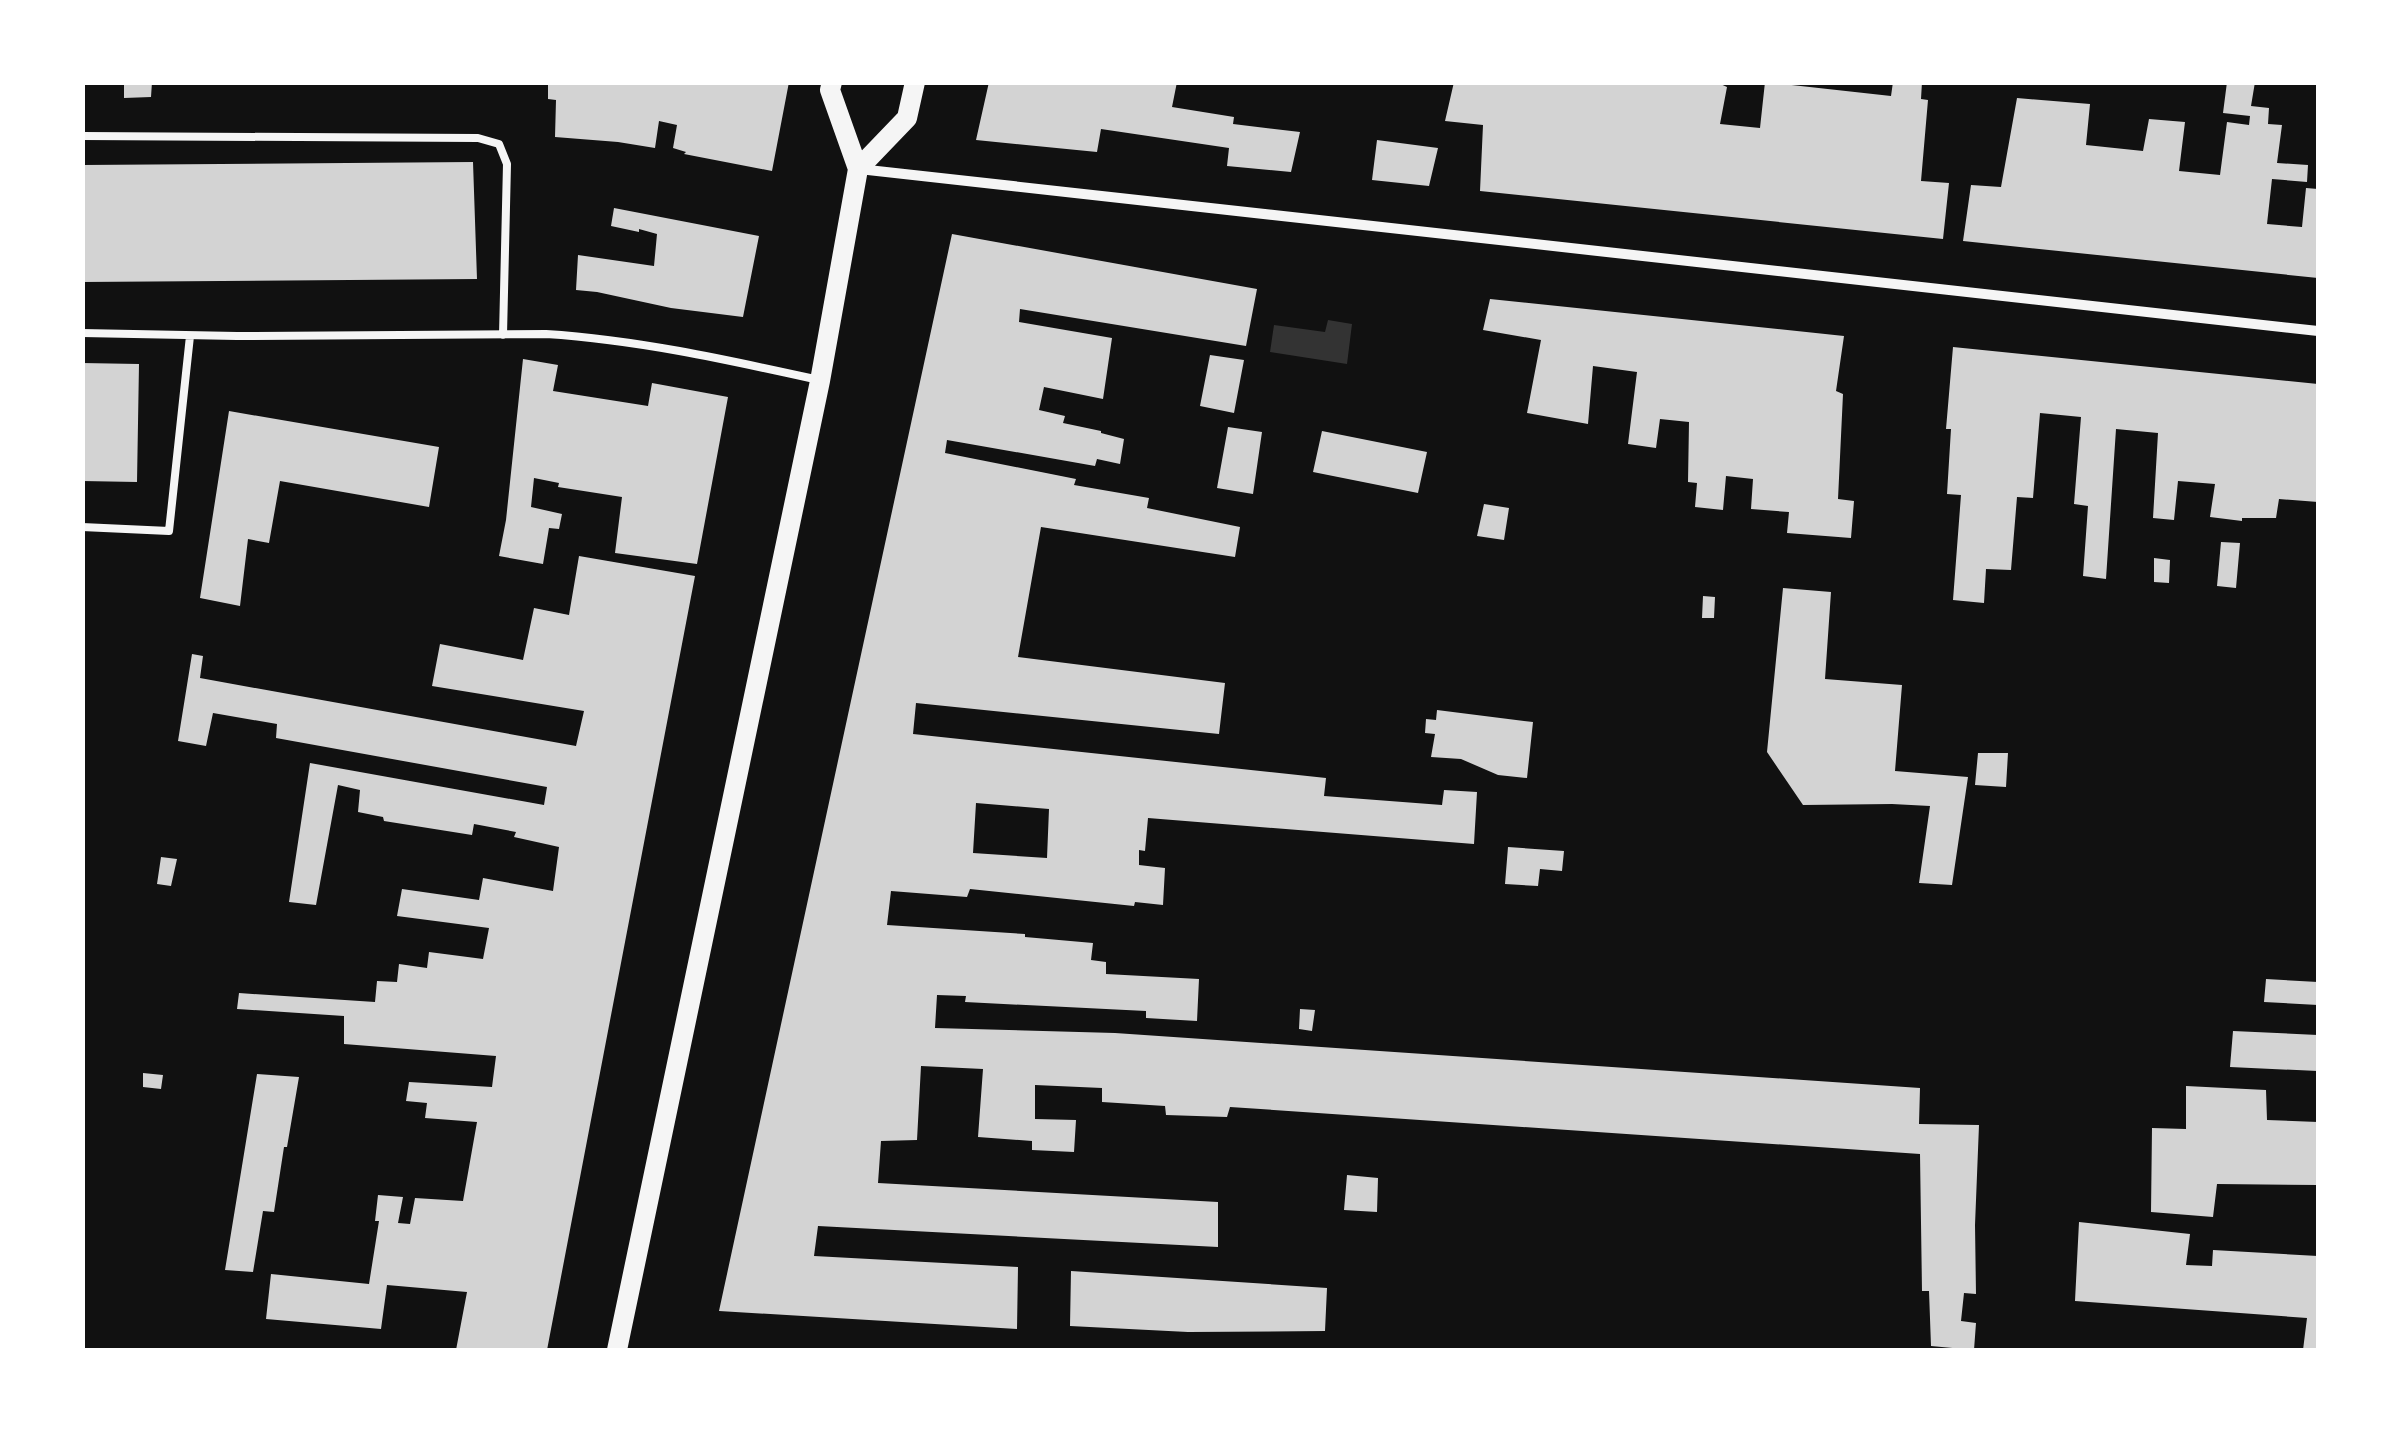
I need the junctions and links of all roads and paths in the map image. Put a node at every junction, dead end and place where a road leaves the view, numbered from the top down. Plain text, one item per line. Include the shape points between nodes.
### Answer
1 (832, 82) edge
2 (915, 82) edge
3 (82, 136) edge
4 (858, 169) junction
5 (2318, 330) edge
6 (82, 334) edge
7 (503, 334) junction
8 (190, 336) junction
9 (820, 381) junction
10 (82, 527) edge
11 (617, 1350) edge

1 - 4 main road
2 - 4 main road via 908,118
3 - 7 lane via 478,138 498,144 508,164
4 - 5 street
4 - 9 main road
6 - 8 lane
7 - 8 lane
7 - 9 lane via 662,347
8 - 10 lane via 169,530
9 - 11 main road

